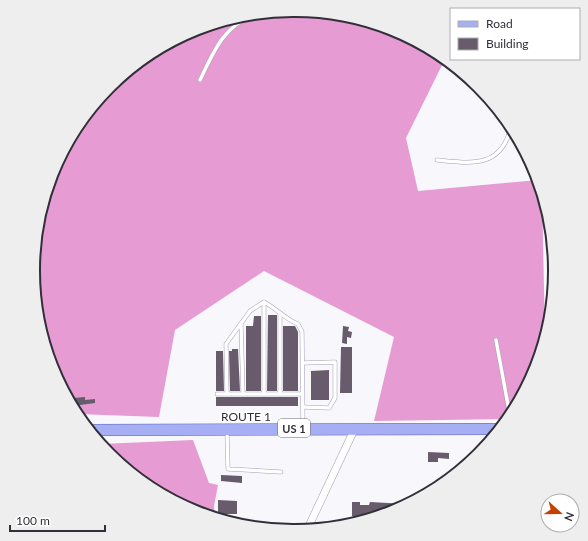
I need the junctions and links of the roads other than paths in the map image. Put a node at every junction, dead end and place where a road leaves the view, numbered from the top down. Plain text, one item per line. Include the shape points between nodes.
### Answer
1 (237, 24) edge
2 (200, 80) dead end
3 (508, 135) edge
4 (437, 160) dead end
5 (264, 302) junction
6 (280, 313) junction
7 (241, 324) junction
8 (496, 340) dead end
9 (302, 363) junction
10 (217, 394) dead end
11 (227, 394) junction
12 (243, 394) junction
13 (264, 394) junction
14 (280, 394) junction
15 (303, 394) junction
16 (508, 406) edge
17 (303, 407) junction
18 (303, 428) junction
19 (355, 428) junction
20 (227, 429) junction
21 (492, 429) edge
22 (97, 430) edge
23 (281, 472) dead end
24 (310, 523) edge

1 - 2 lane via 225,34
3 - 4 lane via 494,157 477,162
5 - 6 lane
5 - 7 lane via 250,311
5 - 13 lane
6 - 9 lane via 298,324 302,332
6 - 14 lane
7 - 11 lane via 226,344
7 - 12 lane
8 - 16 lane
9 - 15 lane
9 - 17 lane via 335,362 333,403 329,408
10 - 11 lane
11 - 12 lane
12 - 13 lane
13 - 14 lane
14 - 15 lane
15 - 17 lane
17 - 18 lane
18 - 19 main road, ROUTE 1 / US 1
18 - 20 main road, ROUTE 1 / US 1
19 - 21 main road, ROUTE 1 / US 1
19 - 24 street
20 - 22 main road, ROUTE 1 / US 1
20 - 23 lane via 228,469

